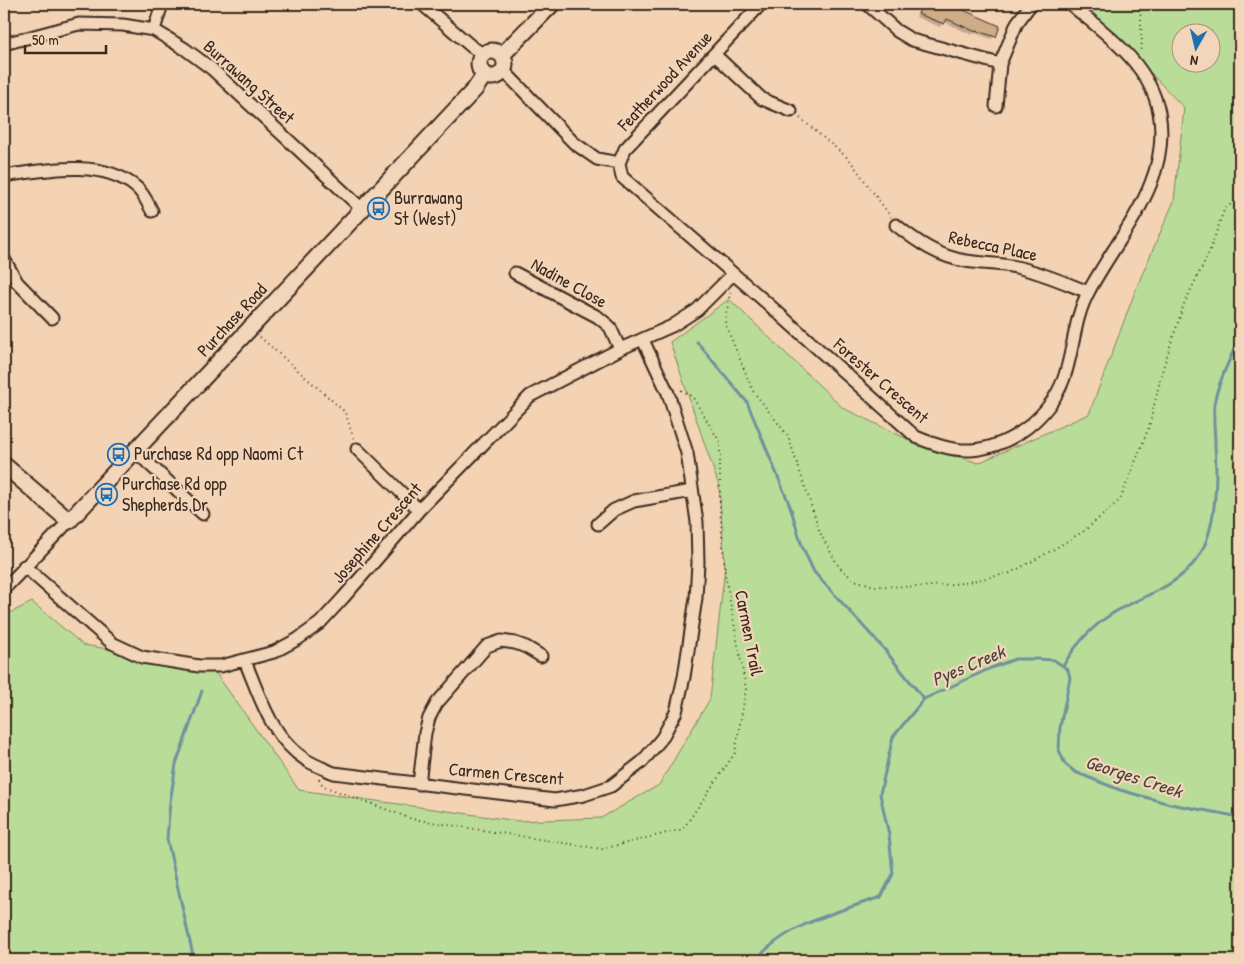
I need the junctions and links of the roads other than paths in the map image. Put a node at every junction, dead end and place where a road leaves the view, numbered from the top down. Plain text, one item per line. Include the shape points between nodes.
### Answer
1 (162, 4) edge
2 (422, 4) edge
3 (552, 4) edge
4 (761, 4) edge
5 (867, 4) edge
6 (1031, 4) edge
7 (1070, 4) edge
8 (154, 30) junction
9 (4, 44) edge
10 (483, 54) junction
11 (714, 54) junction
12 (502, 63) junction
13 (1000, 64) junction
14 (485, 74) junction
15 (996, 106) dead end
16 (791, 111) road end
17 (618, 163) junction
18 (4, 176) edge
19 (362, 209) junction
20 (152, 211) dead end
21 (896, 225) road end
22 (4, 259) edge
23 (515, 274) dead end
24 (733, 274) junction
25 (1088, 292) junction
26 (52, 318) dead end
27 (642, 340) junction
28 (620, 349) junction
29 (357, 449) road end
30 (134, 450) junction
31 (4, 465) edge
32 (692, 491) junction
33 (419, 510) junction
34 (202, 514) dead end
35 (69, 521) junction
36 (598, 524) dead end
37 (24, 566) junction
38 (4, 589) edge
39 (541, 656) dead end
40 (245, 660) junction
41 (419, 784) junction

1 - 8 street
2 - 10 street
3 - 12 main road
4 - 11 street, Featherwood Avenue
5 - 13 street via 896,32 912,40
6 - 13 street via 1017,23
7 - 25 street, Forester Crescent via 1126,51 1152,89 1159,112 1160,149 1150,187
8 - 9 street, Burrawang Street via 123,25 79,24
8 - 19 street, Burrawang Street via 212,69
10 - 12 main road via 495,51
10 - 14 main road via 479,65
11 - 16 street via 762,99
11 - 17 street, Featherwood Avenue via 625,149
12 - 14 main road via 497,75
12 - 17 street via 574,143 597,159
13 - 15 street
14 - 19 main road, Purchase Road via 475,89
17 - 24 street, Forester Crescent via 622,177 630,185
18 - 20 street via 60,168 100,172 119,177 139,189
19 - 30 main road, Purchase Road
21 - 25 street, Rebecca Place via 915,241 939,253 964,261 1029,270
22 - 26 street via 17,282
23 - 28 street, Nadine Close via 598,317 610,326
24 - 25 street, Forester Crescent via 916,438 938,446 970,450 1016,436 1039,418 1055,398 1064,377 1079,312
24 - 27 street, Josephine Crescent via 697,310
27 - 28 street, Josephine Crescent
27 - 32 street, Carmen Crescent via 668,393 687,453
28 - 33 street, Josephine Crescent via 530,396
29 - 33 street
30 - 34 street
30 - 35 main road, Purchase Road
31 - 35 main road
32 - 36 street via 634,502 614,510
32 - 41 street, Carmen Crescent via 698,563 684,677 676,712 662,738 642,762 611,786 555,800
33 - 40 street, Josephine Crescent via 320,623 274,652
35 - 37 street, Purchase Road
37 - 38 street, Purchase Road
37 - 40 street, Josephine Crescent via 112,643 142,657 199,666 222,666
39 - 41 street via 515,643 501,641 487,646 433,710 426,733
40 - 41 street, Carmen Crescent via 267,716 283,738 306,760 334,773

